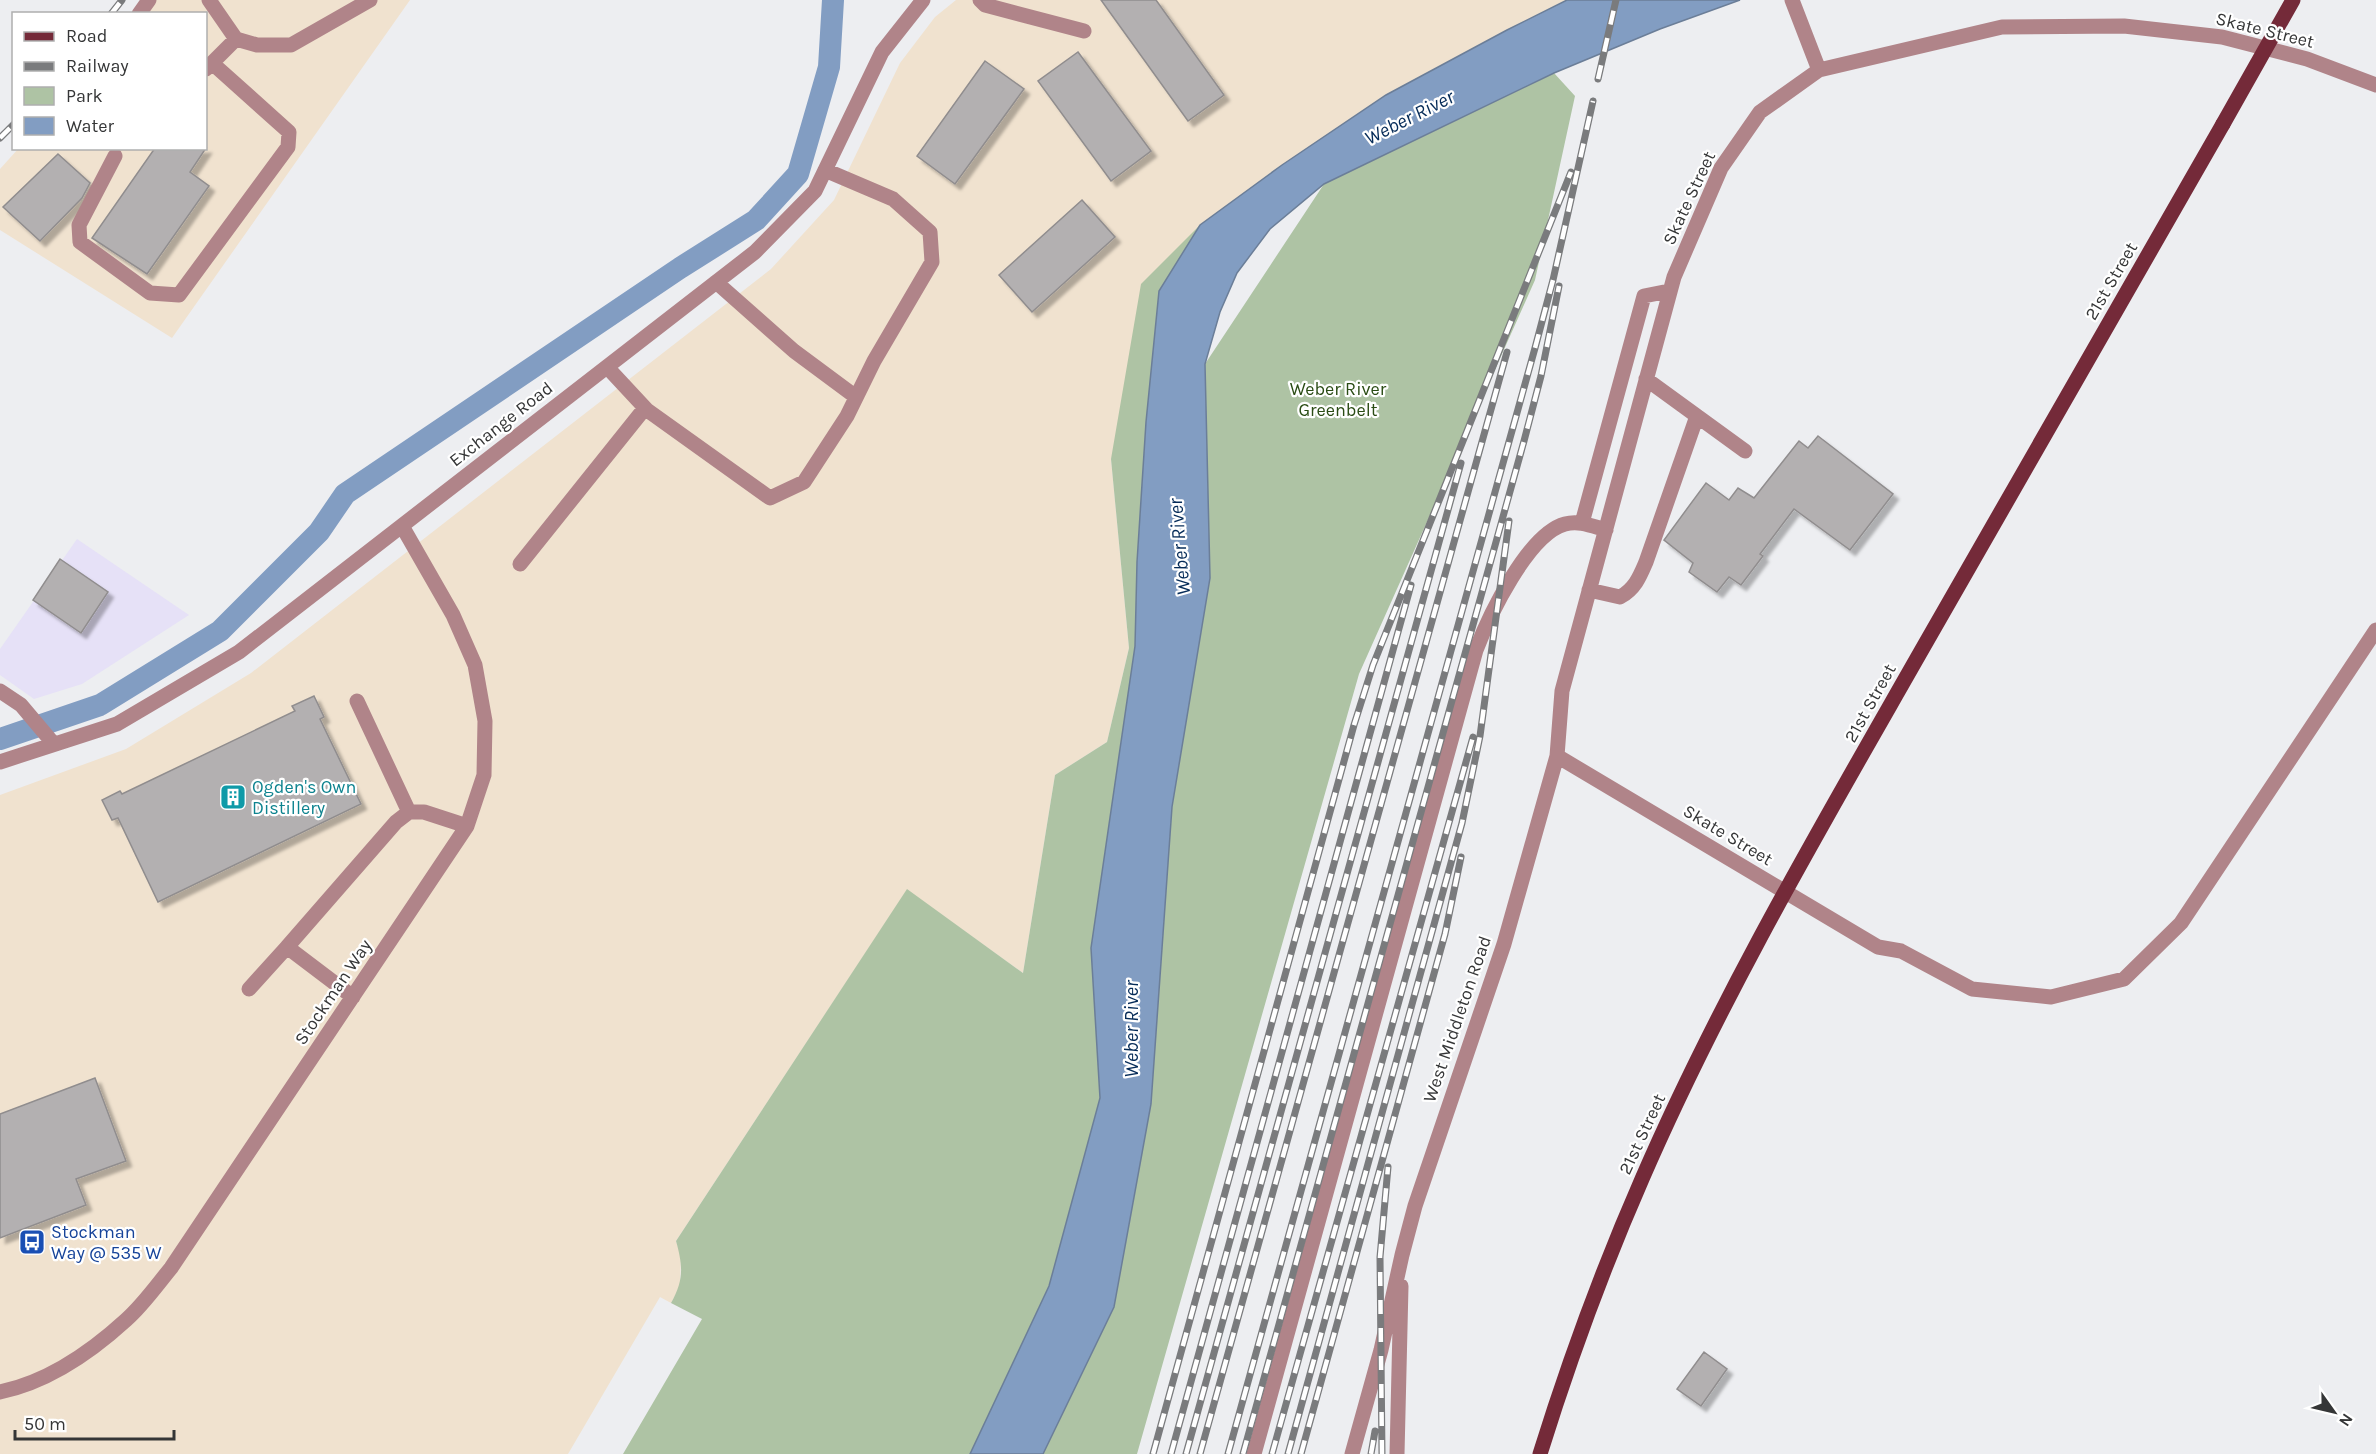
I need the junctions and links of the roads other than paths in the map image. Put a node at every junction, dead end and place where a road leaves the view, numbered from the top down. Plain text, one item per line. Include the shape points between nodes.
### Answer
1 (149, 0) edge
2 (210, 0) edge
3 (370, 0) edge
4 (923, 0) edge
5 (980, 0) edge
6 (1792, 0) edge
7 (2293, 0) edge
8 (140, 12) edge
9 (1084, 31) dead end
10 (236, 39) junction
11 (209, 66) edge
12 (1819, 70) junction
13 (2376, 85) edge
14 (114, 151) edge
15 (825, 170) junction
16 (716, 282) junction
17 (1669, 291) junction
18 (607, 367) junction
19 (1646, 379) junction
20 (856, 398) junction
21 (645, 408) junction
22 (1697, 416) junction
23 (1745, 451) dead end
24 (1582, 523) junction
25 (402, 525) junction
26 (1606, 530) junction
27 (520, 564) dead end
28 (1589, 590) junction
29 (2376, 630) edge
30 (0, 691) edge
31 (357, 701) dead end
32 (53, 743) junction
33 (1557, 756) junction
34 (0, 762) edge
35 (1544, 795) joint
36 (409, 812) junction
37 (467, 826) junction
38 (1786, 892) junction
39 (287, 947) junction
40 (249, 989) dead end
41 (353, 997) junction
42 (1402, 1255) junction
43 (0, 1392) edge
44 (1254, 1454) edge
45 (1352, 1454) edge
46 (1397, 1454) edge
47 (1540, 1454) edge

1 - 8 street
2 - 10 street
3 - 10 street via 291,45 257,45
4 - 15 street, Exchange Road via 882,52
5 - 9 street via 985,5
6 - 12 street
7 - 38 main road, 21st Street, bridge
10 - 11 street
11 - 14 street via 289,132 288,147 178,295 150,293 80,242 79,225
12 - 13 street, Skate Street via 2002,27 2124,26 2222,37 2307,59
12 - 17 street, Skate Street via 1760,111 1721,168
15 - 16 street, Exchange Road via 815,191 755,252
15 - 20 street via 893,200 930,232 932,262
16 - 18 street, Exchange Road
16 - 20 street via 794,351
17 - 19 street, Skate Street
17 - 24 street via 1644,296
18 - 21 street
18 - 25 street, Exchange Road
19 - 22 street
19 - 26 street, Skate Street
20 - 21 street via 804,482 770,498
21 - 27 street
22 - 23 street
22 - 28 street via 1636,582 1620,597
24 - 26 street
24 - 44 street via 1564,524 1535,545 1498,601 1476,650
25 - 32 street, Exchange Road via 239,652 117,724
25 - 37 street, Stockman Way via 453,615 475,666 485,721 484,776
26 - 28 street, Skate Street
28 - 33 street, Skate Street via 1562,691
29 - 38 street, Skate Street via 2181,923 2124,979 2051,997 1972,989 1901,951 1878,948
30 - 32 street via 21,705
31 - 36 street
32 - 34 street, Exchange Road
33 - 35 street, Skate Street
33 - 38 street, Skate Street
35 - 42 street, West Middleton Road via 1504,944
36 - 37 street via 424,812
36 - 39 street
37 - 41 street, Stockman Way
38 - 47 main road, 21st Street via 1642,1178 1591,1306
39 - 40 street
39 - 41 street
41 - 43 street, Stockman Way via 171,1268 128,1319 74,1362 18,1389
42 - 45 street, West Middleton Road
42 - 46 street, West Middleton Road

